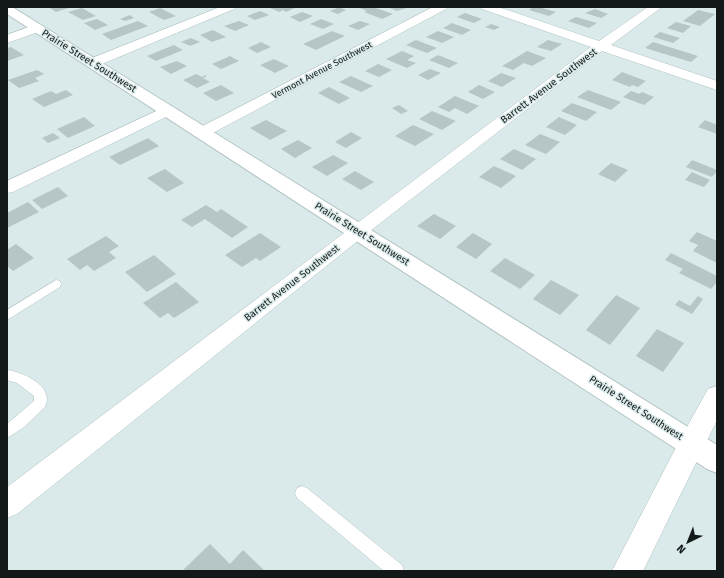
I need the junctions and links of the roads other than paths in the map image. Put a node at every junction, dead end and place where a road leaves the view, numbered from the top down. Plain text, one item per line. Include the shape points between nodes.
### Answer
1 (14, 7) edge
2 (230, 7) edge
3 (442, 7) edge
4 (486, 7) edge
5 (656, 7) edge
6 (7, 9) edge
7 (37, 28) junction
8 (7, 39) edge
9 (601, 46) junction
10 (92, 63) junction
11 (717, 86) edge
12 (168, 111) junction
13 (201, 133) junction
14 (7, 188) edge
15 (358, 231) junction
16 (56, 284) dead end
17 (7, 316) edge
18 (7, 375) edge
19 (717, 396) edge
20 (7, 432) edge
21 (691, 444) junction
22 (717, 460) edge
23 (302, 493) dead end
24 (7, 504) edge
25 (396, 571) edge
26 (627, 571) edge

1 - 6 street
2 - 10 street
3 - 13 street, Vermont Avenue Southwest
4 - 9 street
5 - 9 street, Barrett Avenue Southwest
6 - 7 street, Prairie Street Southwest
7 - 8 street
7 - 10 street, Prairie Street Southwest
9 - 11 street
9 - 15 street, Barrett Avenue Southwest
10 - 12 street, Prairie Street Southwest
12 - 13 street, Prairie Street Southwest
12 - 14 street
13 - 15 street, Prairie Street Southwest
15 - 21 street, Prairie Street Southwest
15 - 24 street, Barrett Avenue Southwest
16 - 17 lane
18 - 20 lane via 17,376 29,384 40,394 40,403
19 - 21 street
21 - 22 street, Prairie Street Southwest
21 - 26 street
23 - 25 lane

